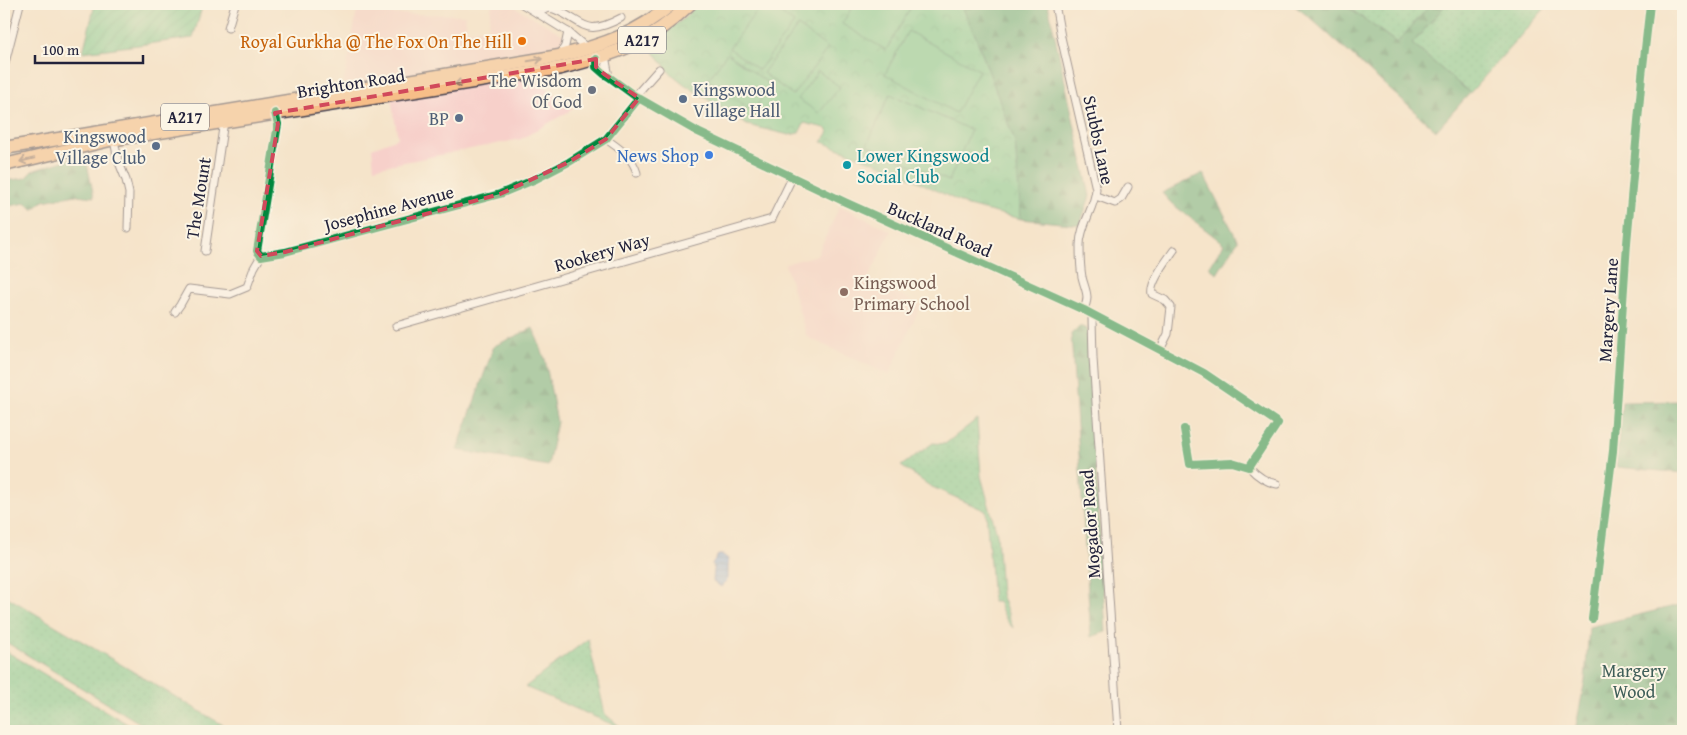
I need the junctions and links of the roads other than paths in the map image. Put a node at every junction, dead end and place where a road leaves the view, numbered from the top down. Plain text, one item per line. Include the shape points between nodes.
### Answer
1 (20, 4) edge
2 (235, 4) edge
3 (522, 4) edge
4 (672, 4) edge
5 (690, 4) edge
6 (1055, 4) edge
7 (1650, 4) edge
8 (536, 13) junction
9 (621, 18) dead end
10 (228, 28) dead end
11 (568, 32) junction
12 (592, 54) junction
13 (559, 56) junction
14 (4, 67) edge
15 (659, 69) dead end
16 (637, 97) junction
17 (275, 113) junction
18 (224, 121) junction
19 (606, 139) junction
20 (114, 140) junction
21 (4, 148) edge
22 (4, 165) edge
23 (638, 173) dead end
24 (792, 178) junction
25 (1128, 187) dead end
26 (1096, 196) junction
27 (128, 228) dead end
28 (1174, 250) dead end
29 (205, 251) dead end
30 (261, 256) junction
31 (1084, 310) junction
32 (174, 312) dead end
33 (1094, 316) junction
34 (396, 326) dead end
35 (1160, 350) junction
36 (1184, 429) dead end
37 (1249, 466) junction
38 (1277, 484) dead end
39 (1592, 619) dead end
40 (1118, 731) edge

1 - 14 street
2 - 10 street
3 - 8 street
4 - 12 highway, Brighton Road / A217 via 644,25
5 - 12 highway, Brighton Road / A217 via 665,26 624,50
6 - 26 street, Stubbs Lane
7 - 39 street, Margery Lane via 1627,243 1613,452
8 - 9 street via 554,9 596,29
8 - 11 street
11 - 12 street
11 - 13 street
12 - 13 highway, Brighton Road / A217
12 - 16 street, Buckland Road via 596,67
12 -> 17 highway, Brighton Road / A217 via 561,68
21 -> 13 highway, Brighton Road / A217
15 - 16 street, Josephine Avenue
16 - 19 street, Josephine Avenue
16 - 24 street, Buckland Road via 698,132
17 - 18 highway, Brighton Road / A217
17 - 30 street via 278,124 257,251
18 - 20 highway, Brighton Road / A217
18 - 29 street, The Mount
19 - 23 street via 626,153
19 - 30 street, Josephine Avenue via 536,180 500,194
20 -> 22 highway, Brighton Road / A217
20 - 27 street via 129,193
24 - 31 street, Buckland Road
24 - 34 street, Rookery Way via 772,219
25 - 26 street via 1122,199 1115,203
26 - 31 street, Stubbs Lane via 1080,242 1082,277 1088,294
28 - 35 street via 1150,290 1171,307 1168,334
30 - 32 street via 248,287 230,294 189,289
31 - 33 street, Buckland Road
33 - 35 street, Buckland Road
33 - 40 street, Mogador Road via 1093,358
35 - 37 street, Buckland Road via 1204,373 1278,423
36 - 37 street via 1190,464 1232,462
37 - 38 street via 1256,475

